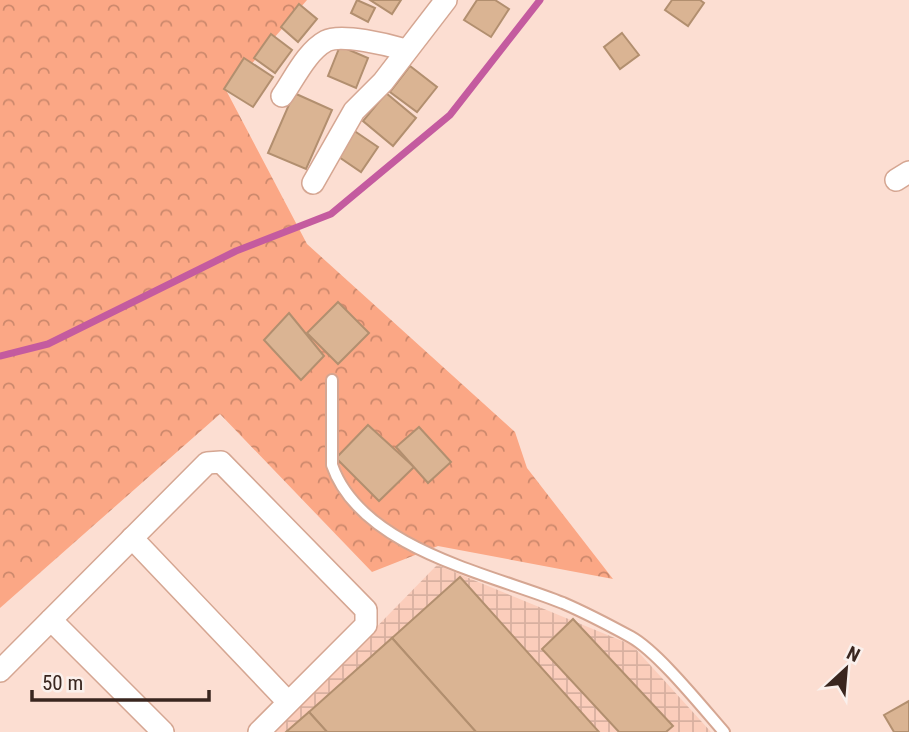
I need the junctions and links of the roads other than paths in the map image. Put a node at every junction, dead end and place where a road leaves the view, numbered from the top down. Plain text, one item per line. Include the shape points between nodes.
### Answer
1 (446, 0) edge
2 (406, 50) junction
3 (282, 96) dead end
4 (313, 183) dead end
5 (332, 380) dead end
6 (132, 538) junction
7 (51, 620) junction
8 (0, 671) edge
9 (288, 702) junction
10 (163, 732) edge
11 (259, 732) edge
12 (724, 732) edge

1 - 2 street
2 - 3 street via 333,39 319,46
2 - 4 street via 354,111
5 - 12 lane via 332,465 336,478 361,508 401,539 450,564 564,604 634,638
6 - 7 street
6 - 9 street
6 - 9 street via 207,463 221,462 366,610 366,625
7 - 8 street
7 - 10 street
9 - 11 street

